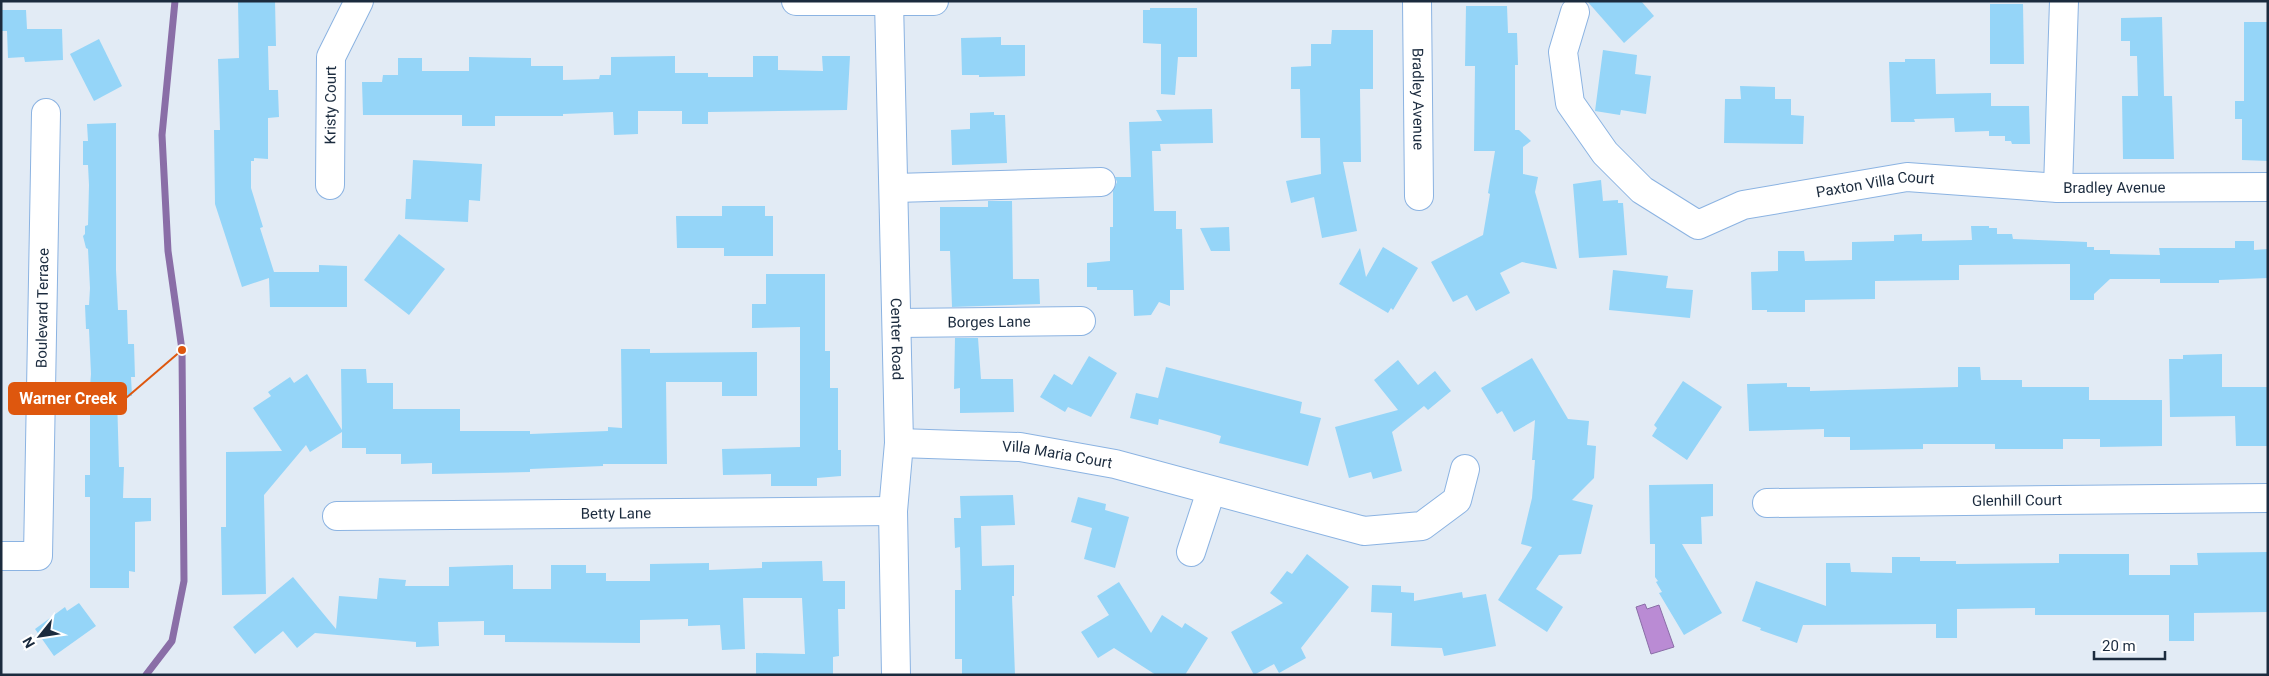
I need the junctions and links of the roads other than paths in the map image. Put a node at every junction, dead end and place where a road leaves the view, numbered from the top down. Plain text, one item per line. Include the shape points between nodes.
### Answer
1 (359, 1) edge
2 (796, 1) edge
3 (934, 1) edge
4 (1417, 1) edge
5 (2064, 1) edge
6 (889, 2) edge
7 (1575, 12) dead end
8 (46, 113) dead end
9 (1101, 182) dead end
10 (330, 185) dead end
11 (895, 188) junction
12 (2058, 188) junction
13 (2268, 188) edge
14 (1419, 196) dead end
15 (1081, 321) dead end
16 (897, 323) junction
17 (899, 443) junction
18 (1465, 469) dead end
19 (1211, 491) junction
20 (2268, 498) edge
21 (1767, 503) dead end
22 (893, 511) junction
23 (337, 516) dead end
24 (1191, 552) dead end
25 (1, 556) edge
26 (896, 675) edge

1 - 10 street, Kristy Court via 331,57
2 - 6 street
3 - 6 street
4 - 14 street, Bradley Avenue
5 - 12 street, Bradley Avenue
6 - 11 street, Center Road
7 - 12 street, Paxton Villa Court via 1563,52 1570,103 1606,152 1642,190 1698,225 1743,205 1907,177
8 - 25 street, Boulevard Terrace via 38,556
9 - 11 street
11 - 16 street, Center Road
12 - 13 street, Bradley Avenue
15 - 16 street, Borges Lane
16 - 17 street, Center Road
17 - 19 street, Villa Maria Court via 1020,447 1115,464
17 - 22 street, Center Road
18 - 19 street, Villa Maria Court via 1457,500 1422,526 1364,531
19 - 24 street
20 - 21 street, Glenhill Court
22 - 23 street, Betty Lane
22 - 26 street, Center Road

